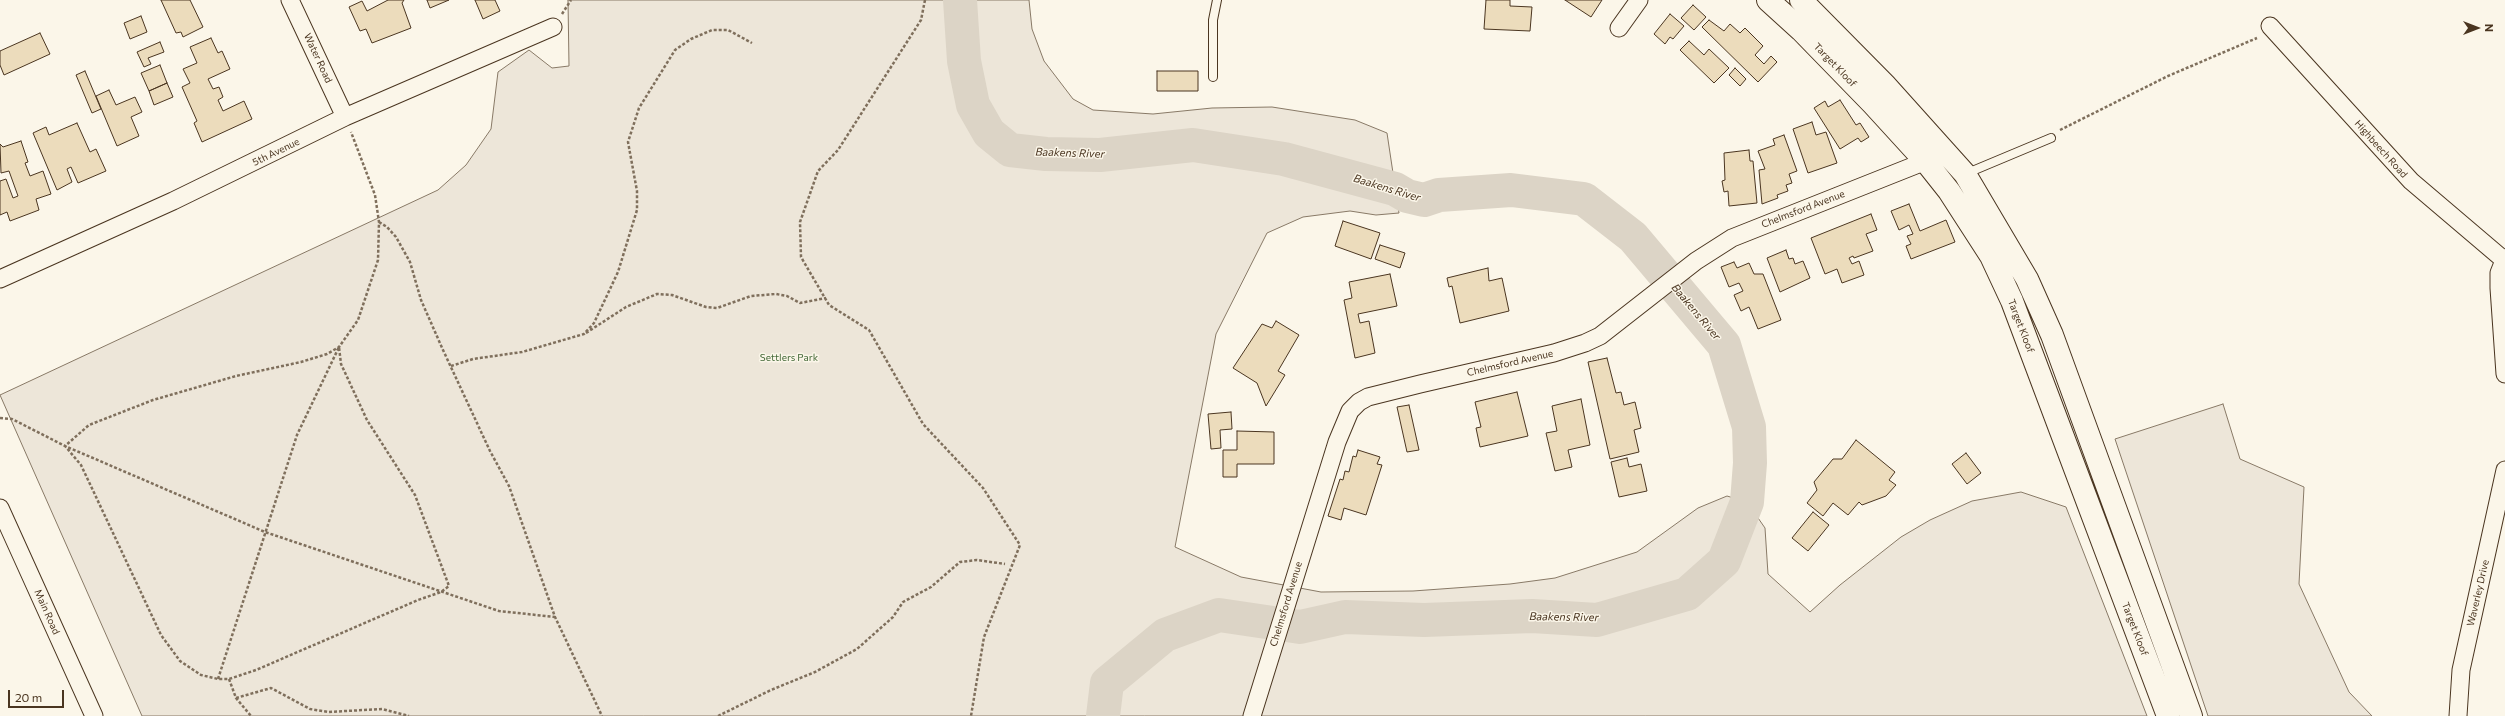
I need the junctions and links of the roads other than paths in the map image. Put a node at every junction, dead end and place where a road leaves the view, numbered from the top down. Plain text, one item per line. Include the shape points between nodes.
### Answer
1 (290, 0) edge
2 (1217, 0) edge
3 (1639, 0) edge
4 (1768, 0) edge
5 (1801, 0) edge
6 (553, 28) dead end
7 (1619, 28) dead end
8 (2275, 30) road end
9 (1213, 77) dead end
10 (345, 117) junction
11 (2051, 138) road end
12 (1946, 153) junction
13 (1926, 162) junction
14 (1964, 174) junction
15 (2504, 259) edge
16 (0, 279) edge
17 (2505, 374) edge
18 (2083, 421) junction
19 (2061, 431) junction
20 (2505, 470) edge
21 (0, 508) edge
22 (94, 716) edge
23 (1252, 716) edge
24 (2168, 716) edge
25 (2191, 716) edge
26 (2458, 716) edge

1 - 10 street, Water Road
2 - 9 lane via 1213,20
3 - 7 street
4 - 13 main road, Target Kloof via 1862,93
5 - 12 main road via 1886,86
6 - 10 street, 5th Avenue
8 - 15 street, Highbeech Road via 2411,181
10 - 16 street, 5th Avenue via 173,201
11 - 14 lane
12 - 13 street, Chelmsford Avenue
12 - 14 main road
13 - 19 main road, Target Kloof via 1991,256 2012,301
13 - 23 street, Chelmsford Avenue via 1732,238 1696,261 1600,336 1585,344 1368,397 1359,402 1350,411 1340,431
14 - 18 main road via 2027,280 2052,335
15 - 17 street via 2499,273 2499,288
18 - 19 main road
18 - 25 main road
19 - 24 main road, Target Kloof
20 - 26 street, Waverley Drive via 2461,670
21 - 22 street, Main Road

